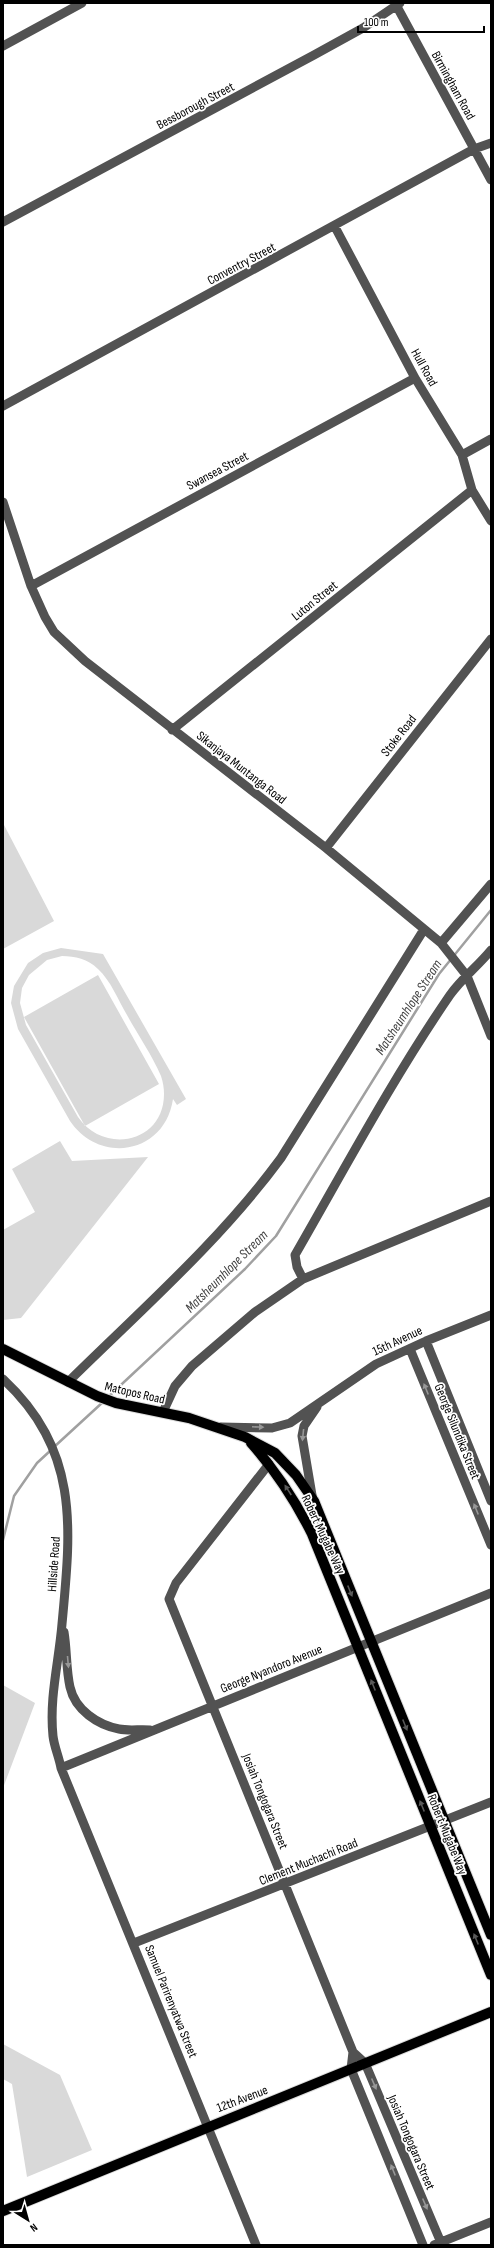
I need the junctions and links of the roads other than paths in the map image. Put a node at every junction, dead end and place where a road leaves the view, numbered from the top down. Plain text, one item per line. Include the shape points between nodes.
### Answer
1 (82, 3) edge
2 (397, 4) edge
3 (3, 46) edge
4 (491, 143) edge
5 (474, 149) junction
6 (491, 180) edge
7 (3, 222) edge
8 (335, 227) junction
9 (415, 378) junction
10 (3, 406) edge
11 (491, 439) edge
12 (462, 455) junction
13 (472, 490) junction
14 (3, 502) edge
15 (491, 521) edge
16 (31, 586) junction
17 (491, 639) edge
18 (172, 730) junction
19 (326, 848) junction
20 (491, 884) edge
21 (424, 931) junction
22 (443, 946) junction
23 (491, 950) edge
24 (464, 972) junction
25 (491, 1036) edge
26 (491, 1201) edge
27 (303, 1279) junction
28 (491, 1315) edge
29 (426, 1341) junction
30 (410, 1349) junction
31 (3, 1350) edge
32 (3, 1379) edge
33 (68, 1382) junction
34 (321, 1401) junction
35 (163, 1412) junction
36 (219, 1427) junction
37 (245, 1437) junction
38 (269, 1464) junction
39 (314, 1501) junction
40 (491, 1501) edge
41 (491, 1545) edge
42 (491, 1593) edge
43 (62, 1623) junction
44 (371, 1641) junction
45 (358, 1647) junction
46 (213, 1706) junction
47 (156, 1730) junction
48 (61, 1768) junction
49 (491, 1802) edge
50 (444, 1821) junction
51 (430, 1826) junction
52 (286, 1884) junction
53 (491, 1935) edge
54 (134, 1943) junction
55 (491, 1975) edge
56 (491, 2012) edge
57 (353, 2052) junction
58 (365, 2063) junction
59 (351, 2068) junction
60 (208, 2125) junction
61 (3, 2211) edge
62 (491, 2222) edge
63 (439, 2244) edge
64 (256, 2245) edge
65 (423, 2245) edge

1 - 3 street
2 - 5 street, Birmingham Road
2 - 7 street, Bessborough Street via 363,28 314,56
4 - 5 street, Conventry Street
5 - 6 street, Birmingham Road
5 - 8 street, Conventry Street
8 - 9 street, Hull Road
8 - 10 street, Conventry Street
9 - 12 street, Hull Road
9 - 16 street, Swansea Street
11 - 12 street
12 - 13 street, Hull Road
13 - 15 street, Hull Road
13 - 18 street, Luton Street
14 - 16 street, Sikanjaya Muntanga Road
16 - 18 street, Sikanjaya Muntanga Road via 54,632 85,661
17 - 19 street, Stoke Road
18 - 19 street, Sikanjaya Muntanga Road
19 - 21 street, Sikanjaya Muntanga Road
20 - 22 street
21 - 22 street, Sikanjaya Muntanga Road
21 - 33 street via 281,1158 263,1182 184,1267
22 - 24 street, Sikanjaya Muntanga Road
23 - 24 street
24 - 25 street, Sikanjaya Muntanga Road
24 - 27 street via 408,1060 295,1255
26 - 27 street
27 - 35 street via 255,1312 192,1366 176,1386
28 - 29 street, 15th Avenue
29 - 30 street, 15th Avenue
29 - 40 street, George Silundika Street
30 - 34 street, 15th Avenue via 376,1364
41 -> 30 street, George Silundika Street
31 - 33 main road, Matopos Road
32 - 43 street, Hillside Road via 16,1391 44,1428 58,1457 68,1507 69,1541
33 - 35 main road, Matopos Road via 116,1403
36 -> 34 street, 15th Avenue via 278,1426 290,1423
34 -> 39 street, 15th Avenue via 304,1426 302,1436
35 - 36 main road, Matopos Road
36 - 37 main road, Matopos Road
37 - 38 main road, Robert Mugabe Way
37 - 39 main road, Robert Mugabe Way via 276,1453 296,1475
45 -> 38 main road, Robert Mugabe Way via 299,1507
38 - 46 street, Josiah Tongogara Street via 176,1583 169,1599
39 -> 44 main road, Robert Mugabe Way
42 - 44 street, George Nyandoro Avenue
43 -> 47 street via 70,1687 82,1710 98,1722 120,1729
43 - 48 street, Hillside Road via 52,1707 53,1737
44 - 45 street, George Nyandoro Avenue
44 -> 50 main road, Robert Mugabe Way
45 - 46 street, George Nyandoro Avenue
51 -> 45 main road, Robert Mugabe Way
46 - 47 street, George Nyandoro Avenue
46 - 52 street, Josiah Tongogara Street
47 - 48 street, George Nyandoro Avenue
48 - 54 street, Samuel Parirenyatwa Street
49 - 50 street, Clement Muchachi Road
50 - 51 street, Clement Muchachi Road
50 - 53 main road, Robert Mugabe Way
51 - 52 street, Clement Muchachi Road
55 -> 51 main road, Robert Mugabe Way
52 - 54 street, Clement Muchachi Road
52 - 57 street, Josiah Tongogara Street
54 - 60 street, Samuel Parirenyatwa Street
56 - 58 main road, 12th Avenue
57 - 58 street, Josiah Tongogara Street
57 - 59 street, Josiah Tongogara Street
58 - 59 main road, 12th Avenue
58 -> 63 street, Josiah Tongogara Street
59 - 60 main road, 12th Avenue
65 -> 59 street, Josiah Tongogara Street
60 - 61 main road, 12th Avenue
60 - 64 street, Samuel Parirenyatwa Street
62 - 63 street

